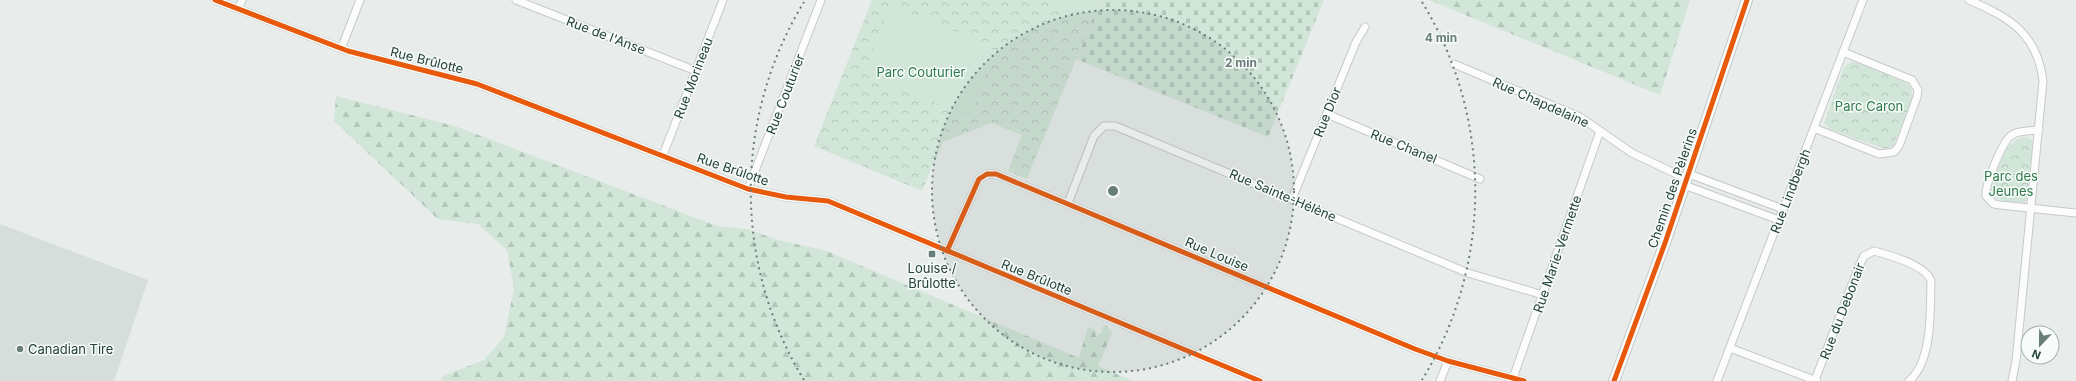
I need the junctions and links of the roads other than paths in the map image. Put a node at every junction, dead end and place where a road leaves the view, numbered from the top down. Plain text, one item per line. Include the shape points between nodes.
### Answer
1 (215, 0) edge
2 (242, 0) edge
3 (360, 0) edge
4 (516, 0) edge
5 (723, 0) edge
6 (821, 0) edge
7 (1747, 0) edge
8 (1863, 0) edge
9 (1969, 0) edge
10 (238, 9) junction
11 (1365, 27) dead end
12 (341, 49) junction
13 (1844, 52) junction
14 (1454, 64) dead end
15 (696, 71) junction
16 (1327, 114) junction
17 (1814, 128) junction
18 (2039, 130) junction
19 (1600, 131) junction
20 (663, 155) junction
21 (1480, 179) dead end
22 (1687, 179) junction
23 (748, 189) junction
24 (1292, 199) junction
25 (1068, 203) junction
26 (1783, 209) junction
27 (2031, 209) junction
28 (2076, 213) edge
29 (1779, 220) junction
30 (947, 251) junction
31 (1542, 295) junction
32 (1730, 348) junction
33 (1448, 361) junction
34 (1513, 378) junction
35 (1260, 381) edge
36 (1440, 381) edge
37 (1524, 381) edge
38 (1614, 381) edge
39 (1717, 381) edge
40 (1816, 381) edge
41 (1909, 381) edge
42 (2012, 381) edge

1 - 10 street, Rue Brûlotte
2 - 10 street
3 - 12 street
4 - 15 street, Rue de l'Anse
5 - 15 street, Rue Morineau
6 - 23 street, Rue Couturier
7 - 22 street, Chemin des Pèlerins
8 - 13 street, Rue Lindbergh
9 - 18 street via 2012,22 2033,46 2043,81
10 - 12 street, Rue Brûlotte
11 - 16 street, Rue Dior via 1356,42
12 - 20 street, Rue Brûlotte via 477,84
13 - 17 street, Rue Lindbergh
13 - 17 street via 1912,80 1916,85 1917,97 1899,146 1894,152 1879,154
14 - 19 street, Rue Chapdelaine via 1580,117
15 - 20 street, Rue Morineau
16 - 21 street, Rue Chanel
16 - 24 street, Rue Dior
17 - 26 street, Rue Lindbergh
18 - 27 street
18 - 27 street via 2016,132 2006,139 1986,192 1988,200 1994,204
19 - 22 street, Rue Chapdelaine via 1636,156
19 - 31 street, Rue Marie-Vermette
20 - 23 street, Rue Brûlotte
22 - 26 street
22 - 29 street
22 - 38 street, Chemin des Pèlerins
23 - 30 street, Rue Brûlotte via 780,196 828,201
24 - 25 street, Rue Sainte-Hélène via 1110,125 1098,129 1094,136
24 - 31 street, Rue Sainte-Hélène via 1468,273
25 - 30 street, Rue Louise via 1002,176 986,174 979,178
25 - 33 street, Rue Louise
26 - 29 street, Rue Lindbergh
27 - 28 street
27 - 42 street
29 - 32 street, Rue Lindbergh
30 - 35 street, Rue Brûlotte
31 - 34 street, Rue Marie-Vermette
32 - 39 street, Rue Lindbergh
32 - 40 street, Rue du Debonair
33 - 34 street, Rue Louise
33 - 36 street
34 - 37 street, Rue Louise
40 - 41 street, Rue du Debonair via 1860,264 1864,256 1874,251 1921,268 1929,275 1931,281 1926,346 1918,369

